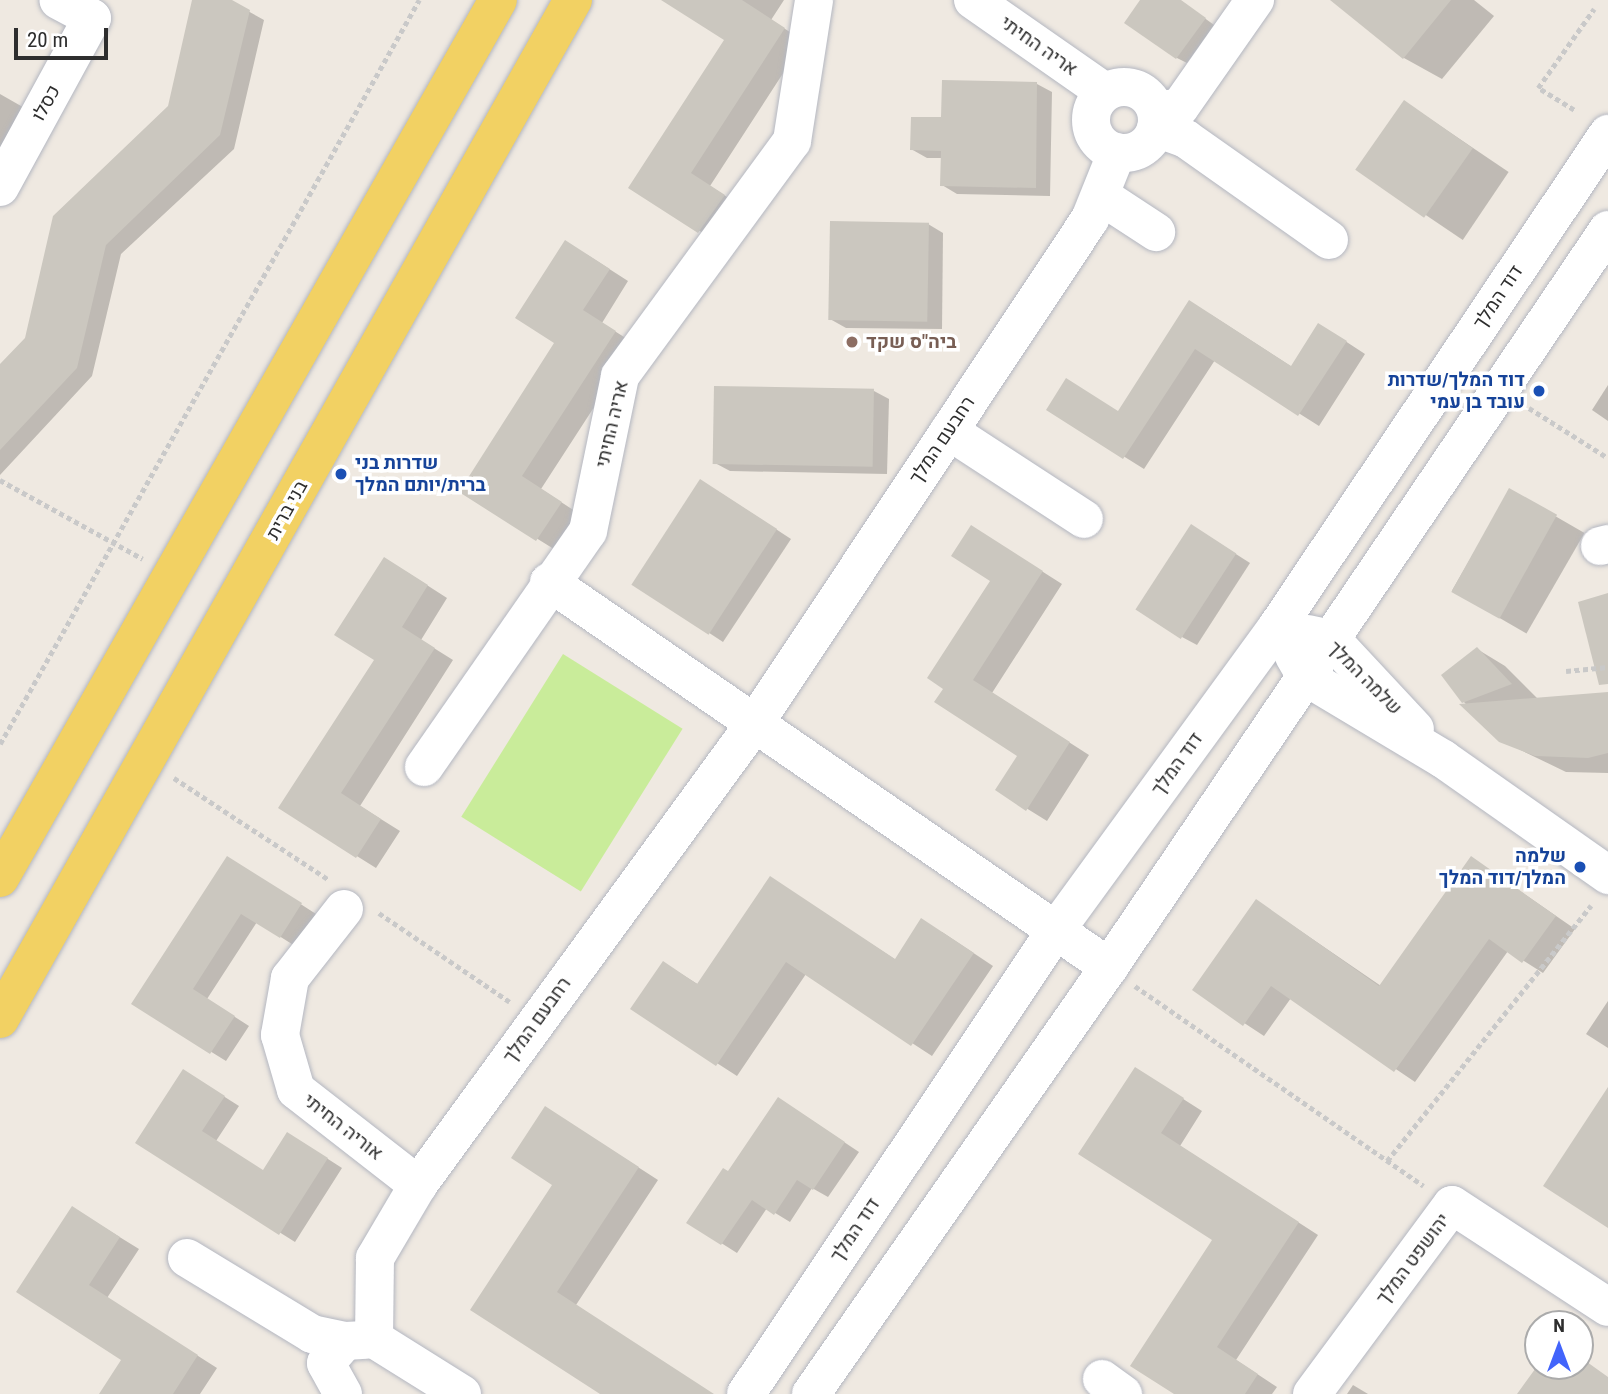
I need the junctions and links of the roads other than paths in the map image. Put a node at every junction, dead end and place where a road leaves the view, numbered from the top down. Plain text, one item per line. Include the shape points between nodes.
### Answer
1 (58, 0) edge
2 (498, 0) edge
3 (573, 0) edge
4 (814, 0) edge
5 (973, 0) edge
6 (1255, 0) edge
7 (97, 9) edge
8 (1105, 92) junction
9 (1156, 119) junction
10 (1608, 134) edge
11 (1117, 152) junction
12 (0, 187) edge
13 (1101, 196) junction
14 (1608, 230) edge
15 (1156, 232) dead end
16 (1329, 240) dead end
17 (949, 431) junction
18 (1084, 519) dead end
19 (548, 582) junction
20 (1277, 627) junction
21 (1331, 639) junction
22 (1306, 677) junction
23 (755, 723) junction
24 (1443, 759) junction
25 (424, 767) dead end
26 (0, 878) edge
27 (1604, 885) edge
28 (344, 909) dead end
29 (1056, 930) junction
30 (1109, 967) junction
31 (0, 1019) edge
32 (418, 1185) junction
33 (187, 1258) dead end
34 (1608, 1307) edge
35 (360, 1340) junction
36 (343, 1394) edge
37 (462, 1394) edge
38 (746, 1394) edge
39 (811, 1394) edge
40 (1312, 1394) edge

1 - 7 street, כסלו
2 - 26 main road
3 - 31 main road, בני ברית
4 - 19 street, אריה החיתי via 792,141 620,376 588,531
5 - 8 street, אריה החיתי
6 - 9 street via 1180,107
7 - 12 street, כסלו
8 - 9 street via 1135,88 1152,101
8 - 11 street via 1094,106 1091,124 1098,141
9 - 11 street via 1140,149
9 - 16 street
10 - 20 street, דוד המלך
11 - 13 street, רחבעם המלך
13 - 15 street
13 - 17 street, רחבעם המלך
14 - 21 street
17 - 18 street
17 - 23 street, רחבעם המלך
19 - 23 street
19 - 25 street, אריה החיתי
20 - 21 street, שלמה המלך
20 - 22 street, שלמה המלך
20 - 29 street, דוד המלך
21 - 22 street
21 - 24 street, שלמה המלך
22 - 24 street, שלמה המלך
22 - 30 street
23 - 29 street
23 - 32 street, רחבעם המלך
24 - 27 street, שלמה המלך
28 - 32 street, אוריה החיתי via 290,978 281,1035 296,1090
29 - 30 street
29 - 38 street, דוד המלך
30 - 39 street
32 - 35 street, רחבעם המלך via 375,1258
33 - 35 street via 312,1334
34 - 40 street, יהושפט המלך via 1452,1205
35 - 36 street, רחבעם המלך via 326,1363
35 - 37 street

